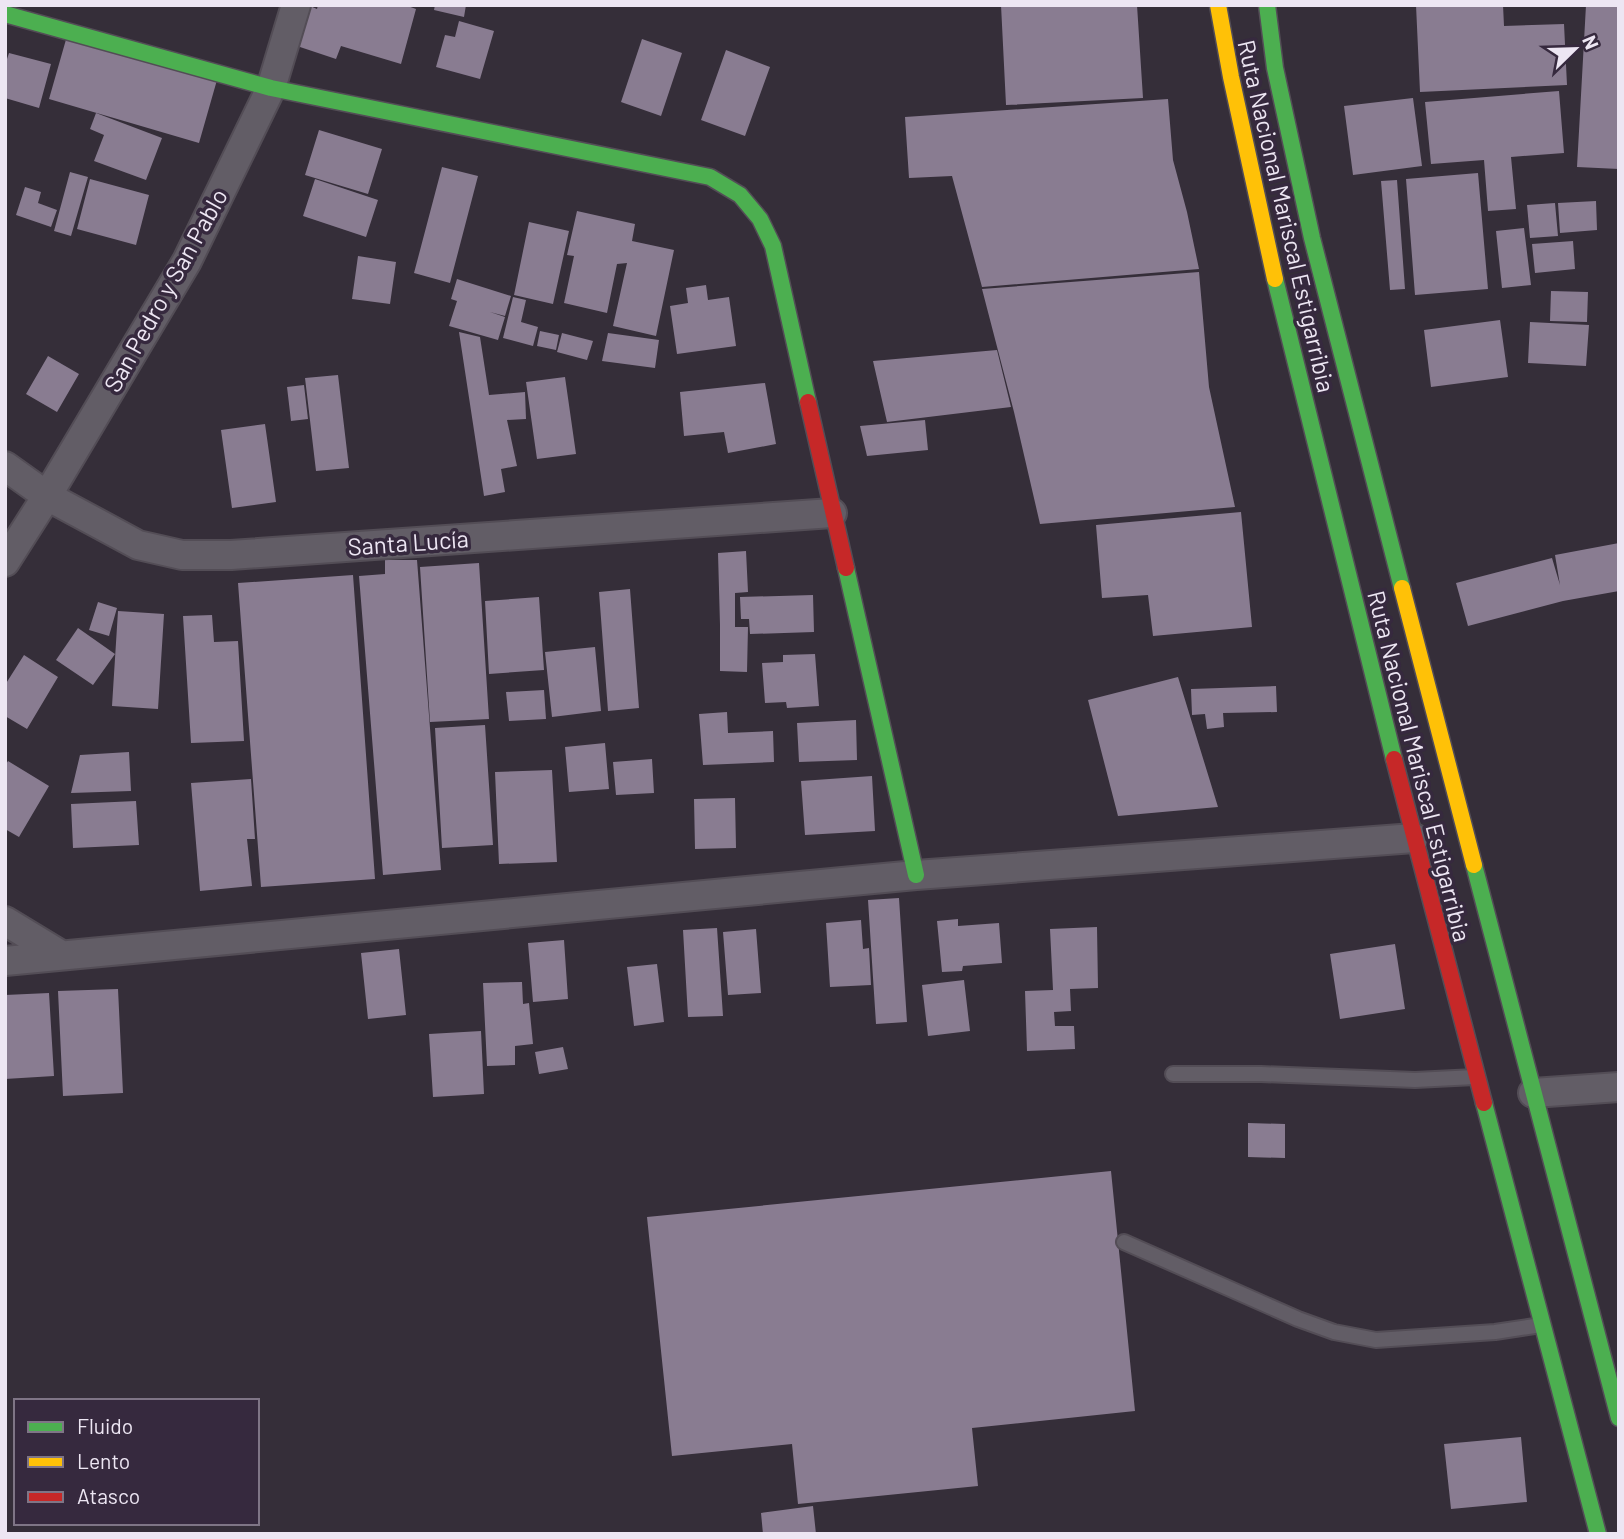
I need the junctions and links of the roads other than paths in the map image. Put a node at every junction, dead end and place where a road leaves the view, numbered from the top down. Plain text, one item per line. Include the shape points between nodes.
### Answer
1 (296, 5) edge
2 (1218, 5) edge
3 (1267, 5) edge
4 (5, 14) edge
5 (271, 88) junction
6 (5, 466) edge
7 (47, 496) junction
8 (832, 513) junction
9 (5, 562) edge
10 (1414, 838) junction
11 (916, 876) junction
12 (5, 921) edge
13 (61, 955) junction
14 (5, 961) edge
15 (1173, 1074) dead end
16 (1476, 1077) junction
17 (1619, 1087) edge
18 (1533, 1093) junction
19 (1124, 1242) dead end
20 (1542, 1324) junction
21 (1619, 1418) edge
22 (1596, 1526) edge
23 (1586, 1534) edge

1 - 5 street, San Pedro y San Pablo
2 - 10 main road, Ruta Nacional Mariscal Estigarribia via 1270,259
3 - 18 main road, Ruta Nacional Mariscal Estigarribia via 1275,68 1312,238
4 - 5 main road
5 - 7 street, San Pedro y San Pablo via 187,261
5 - 8 main road via 710,177 740,195 760,219 773,246
6 - 7 street, Santa Lucía
7 - 8 street, Santa Lucía via 138,545 182,555
7 - 9 street, San Pedro y San Pablo
8 - 11 main road
10 - 11 street
10 - 16 main road, Ruta Nacional Mariscal Estigarribia
11 - 13 street
12 - 13 street
13 - 14 street
15 - 16 lane via 1415,1080
16 - 20 main road, Ruta Nacional Mariscal Estigarribia
17 - 18 street
18 - 21 main road, Ruta Nacional Mariscal Estigarribia
19 - 20 lane via 1335,1332 1376,1340
20 - 22 main road, Ruta Nacional Mariscal Estigarribia
22 - 23 lane

